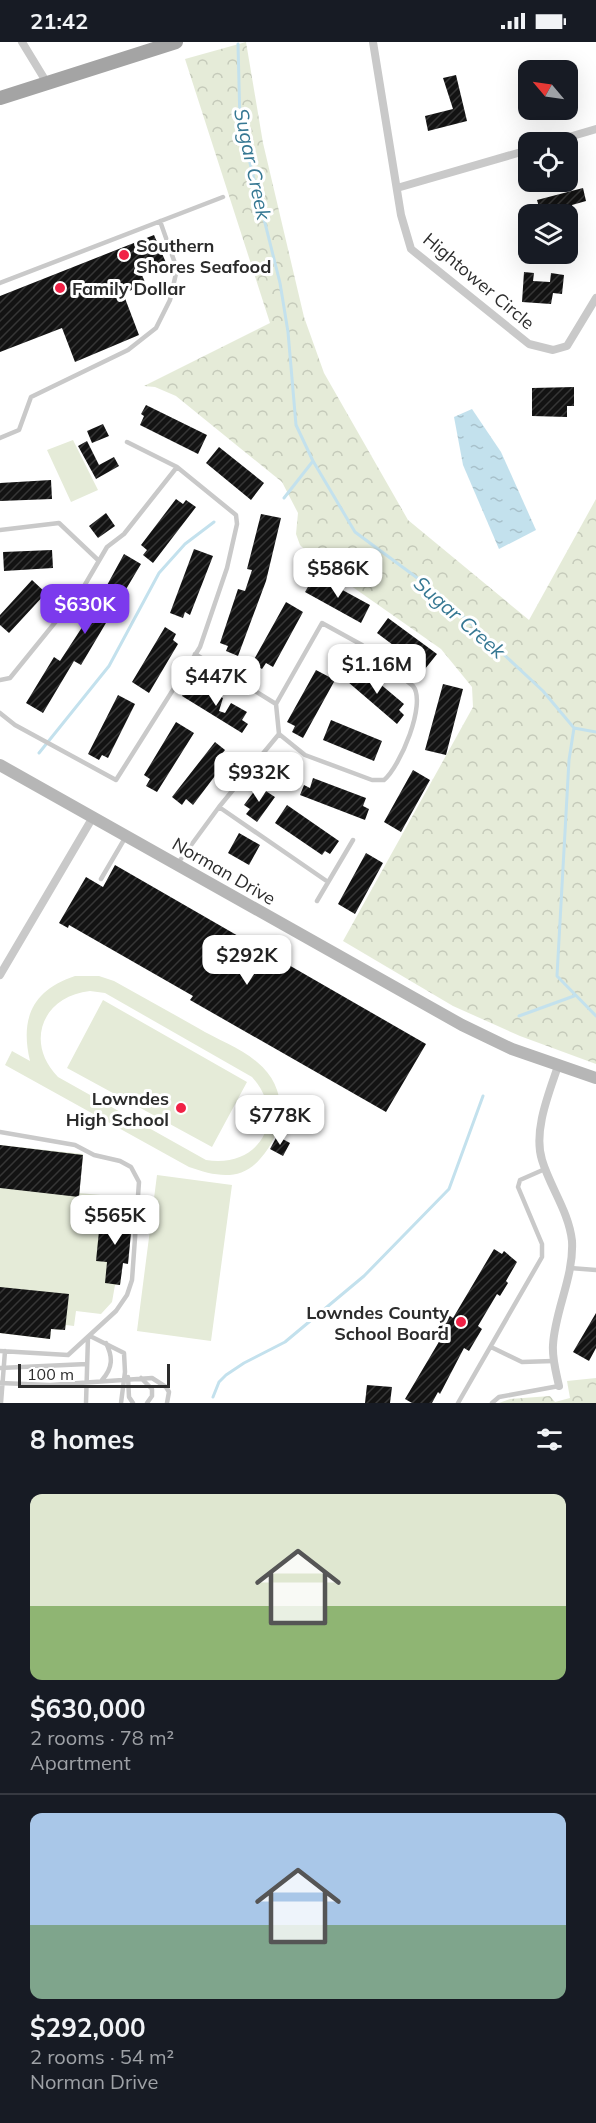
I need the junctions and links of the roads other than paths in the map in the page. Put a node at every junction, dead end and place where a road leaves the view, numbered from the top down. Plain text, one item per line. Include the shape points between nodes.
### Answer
1 (22, 42) edge
2 (176, 42) edge
3 (373, 42) edge
4 (47, 83) junction
5 (0, 98) edge
6 (596, 129) edge
7 (578, 134) edge
8 (518, 153) edge
9 (397, 188) junction
10 (223, 197) dead end
11 (160, 221) junction
12 (0, 283) edge
13 (596, 298) edge
14 (0, 438) edge
15 (127, 442) dead end
16 (177, 467) junction
17 (0, 530) edge
18 (98, 560) junction
19 (195, 654) junction
20 (0, 680) edge
21 (276, 704) junction
22 (0, 713) edge
23 (279, 734) junction
24 (0, 765) edge
25 (219, 807) junction
26 (93, 817) junction
27 (126, 836) junction
28 (353, 840) dead end
29 (177, 865) junction
30 (101, 879) dead end
31 (328, 882) junction
32 (317, 901) dead end
33 (0, 975) edge
34 (558, 1066) junction
35 (596, 1078) edge
36 (0, 1132) edge
37 (545, 1169) junction
38 (570, 1268) junction
39 (596, 1270) edge
40 (89, 1337) junction
41 (106, 1343) junction
42 (491, 1347) junction
43 (2, 1351) edge
44 (554, 1361) junction
45 (87, 1364) junction
46 (2, 1368) edge
47 (126, 1378) junction
48 (141, 1378) junction
49 (102, 1380) junction
50 (87, 1382) junction
51 (1, 1383) edge
52 (559, 1386) joint
53 (1, 1403) edge
54 (86, 1403) edge
55 (121, 1403) edge
56 (133, 1403) edge
57 (147, 1403) edge
58 (167, 1403) edge
59 (458, 1403) edge
60 (492, 1403) edge

1 - 4 street
2 - 4 main road
3 - 9 street, Hightower Circle
4 - 5 main road
6 - 7 street
8 - 9 street
9 - 13 street, Hightower Circle via 404,235 411,249 529,344 553,350 567,346
10 - 11 lane
11 - 12 lane
11 - 14 lane via 177,269 170,300 156,328 128,350 31,397 19,430
15 - 16 lane
16 - 18 lane
16 - 19 lane via 237,519 227,568
17 - 18 lane via 59,523
18 - 20 lane via 83,588 10,678
19 - 21 lane
19 - 22 lane via 116,780
21 - 23 lane
21 - 23 lane via 322,623 362,645 413,686 419,700 413,729 384,780 372,780 305,755
23 - 25 lane
24 - 26 street, Norman Drive
25 - 29 lane
25 - 31 lane
26 - 27 street, Norman Drive
26 - 33 street
27 - 29 street, Norman Drive
27 - 30 lane
28 - 31 lane
29 - 34 street, Norman Drive via 462,1025
31 - 32 lane
34 - 35 street, Norman Drive
34 - 37 street via 539,1141
36 - 40 lane via 75,1146 120,1161 137,1176 140,1197 130,1287 116,1311
37 - 38 street via 568,1221 572,1241
37 - 42 lane via 520,1180 518,1187 542,1244 542,1257
38 - 39 lane
38 - 44 street via 553,1345
40 - 41 lane
40 - 43 lane via 72,1353 62,1356
40 - 45 lane
41 - 47 lane via 124,1353
41 - 49 lane via 111,1362
42 - 44 lane via 522,1362
42 - 59 lane
43 - 46 lane
44 - 52 street
45 - 46 lane
45 - 50 lane
46 - 51 lane
47 - 48 lane
47 - 49 lane
47 - 55 lane
47 - 56 lane
48 - 57 lane via 152,1389
48 - 58 lane via 152,1378 166,1387
49 - 50 lane
50 - 51 lane
50 - 54 lane
51 - 53 lane
52 - 60 lane via 499,1397

